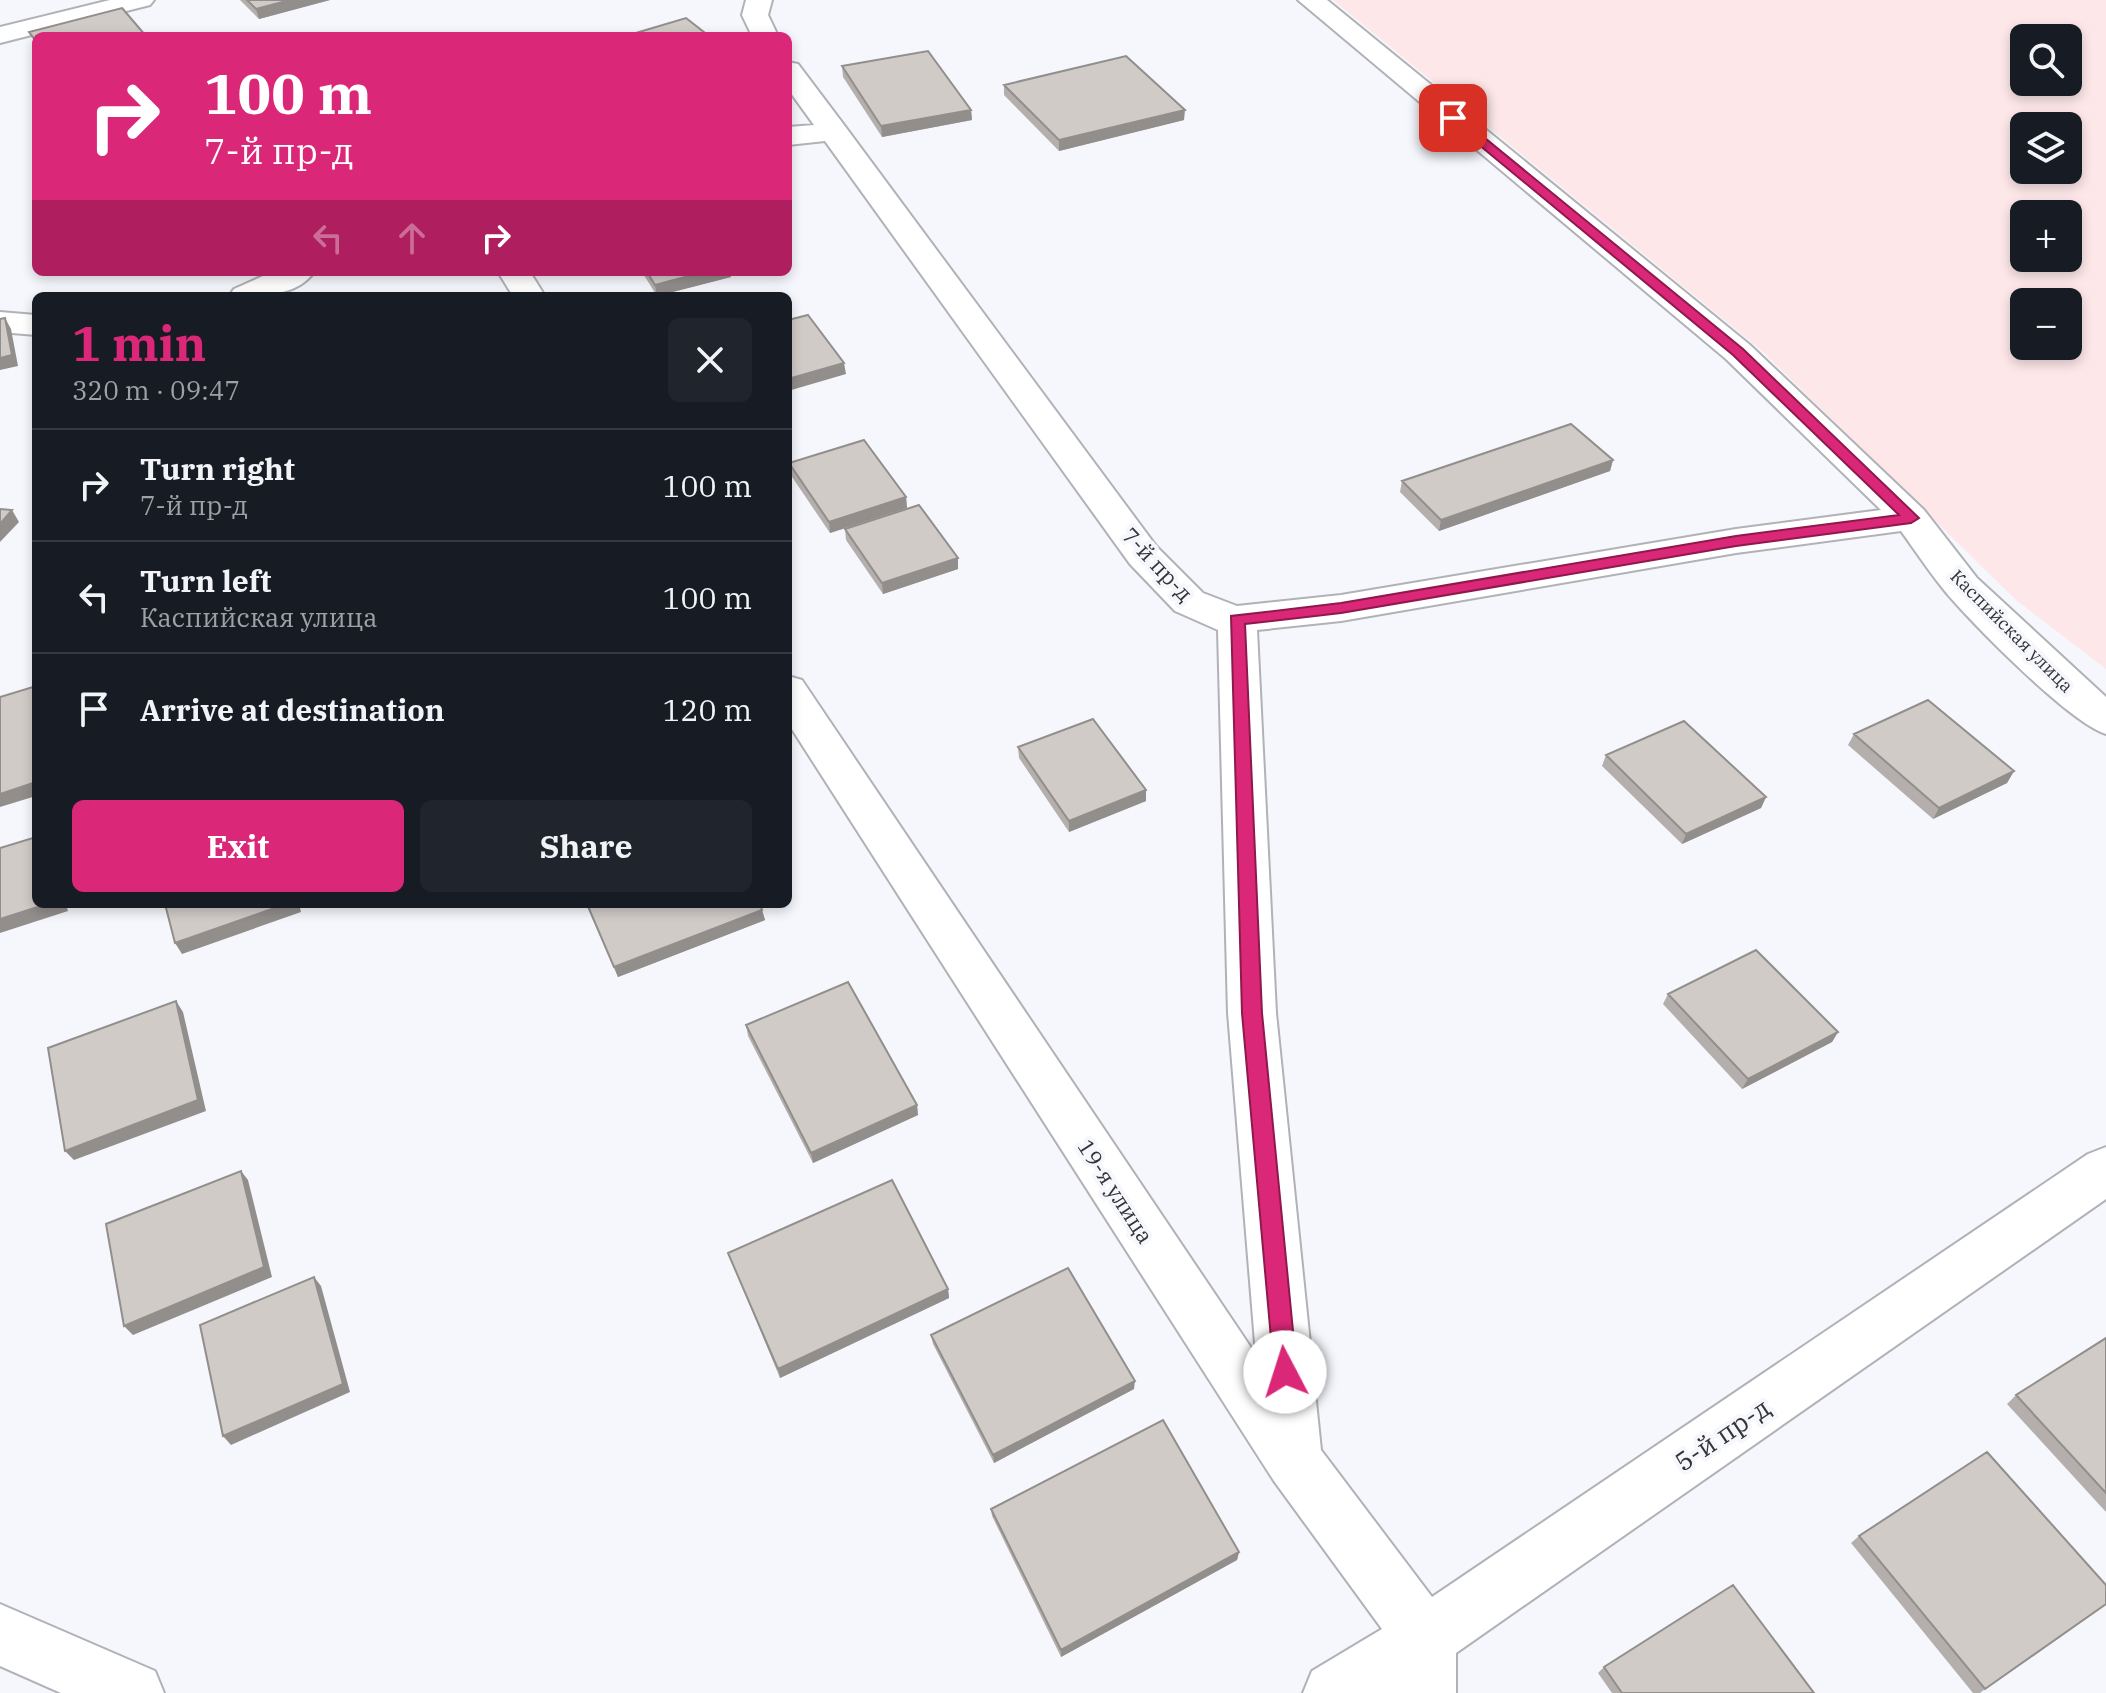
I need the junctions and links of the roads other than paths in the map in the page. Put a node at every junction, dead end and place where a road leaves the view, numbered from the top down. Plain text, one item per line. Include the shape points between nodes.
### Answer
1 (141, 0) edge
2 (759, 0) edge
3 (1311, 0) edge
4 (763, 32) edge
5 (0, 35) edge
6 (792, 75) edge
7 (834, 131) junction
8 (792, 136) edge
9 (289, 276) edge
10 (254, 292) edge
11 (0, 322) edge
12 (32, 325) edge
13 (1911, 518) junction
14 (1237, 619) junction
15 (792, 696) edge
16 (2106, 719) edge
17 (2106, 1170) edge
18 (1294, 1461) junction
19 (0, 1635) edge
20 (1425, 1638) junction
21 (133, 1693) edge
22 (1334, 1693) edge
23 (1425, 1693) edge

1 - 5 street
2 - 4 street via 755,15
3 - 13 street, Каспийская улица via 1738,352
6 - 7 street, 7-й пр-д
7 - 8 street
7 - 14 street, 7-й пр-д via 1143,555 1189,602 1216,616
9 - 10 street
11 - 12 street
13 - 14 street, 7-й пр-д via 1736,541 1341,608
13 - 16 street, Каспийская улица via 1963,587
14 - 18 street via 1252,1013
15 - 18 street, 19-я улица
17 - 20 street, 5-й пр-д
18 - 20 street, 19-я улица
19 - 21 street
20 - 22 street, 5-й пр-д
20 - 23 street

